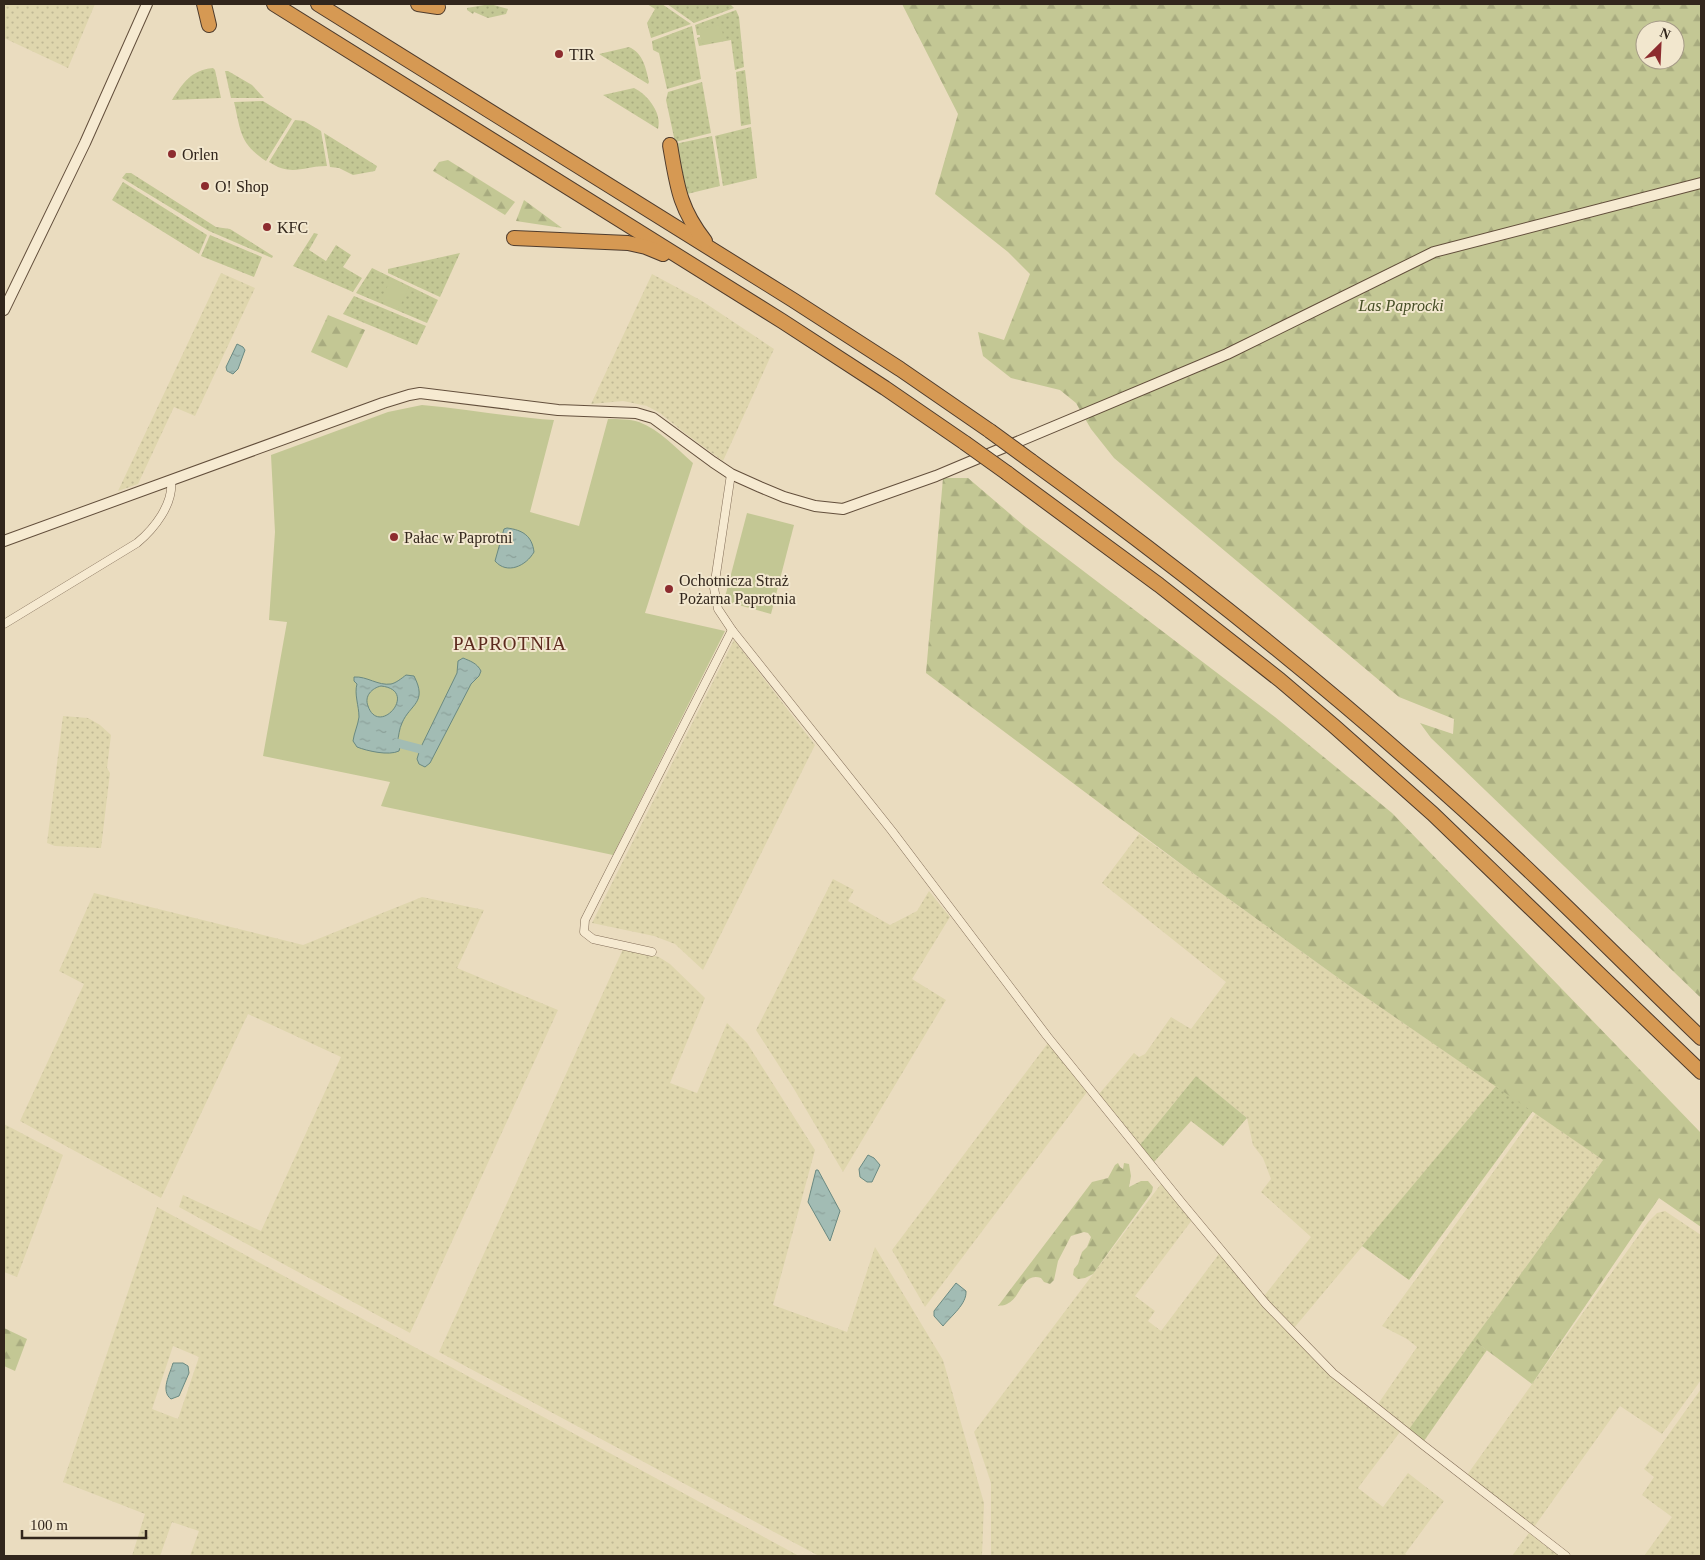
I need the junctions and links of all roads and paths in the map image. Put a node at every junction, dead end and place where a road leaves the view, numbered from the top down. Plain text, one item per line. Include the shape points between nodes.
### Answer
1 (147, 4) edge
2 (204, 4) edge
3 (274, 4) edge
4 (318, 4) edge
5 (418, 4) edge
6 (438, 7) dead end
7 (209, 25) dead end
8 (670, 145) dead end
9 (1701, 183) edge
10 (514, 238) dead end
11 (712, 249) junction
12 (707, 274) junction
13 (4, 310) edge
14 (731, 474) junction
15 (171, 480) junction
16 (4, 540) edge
17 (4, 624) edge
18 (732, 630) junction
19 (652, 952) dead end
20 (1701, 1038) edge
21 (1701, 1072) edge
22 (1566, 1556) edge

1 - 13 street
2 - 7 highway
3 - 12 highway
4 - 11 highway
5 - 6 highway
8 - 11 highway via 682,204 693,226
9 - 14 street via 1434,252 1227,354 936,476 851,507 834,509 784,497
10 - 12 highway via 628,243 646,247
11 - 20 highway, bridge via 865,346 990,431 1202,588 1353,711 1439,787
12 - 21 highway, bridge via 856,368 1008,473 1280,680 1452,832
14 - 15 street via 653,418 636,412 558,410 420,394 383,403
14 - 18 street via 714,588 718,609
15 - 16 street
15 - 17 street via 170,495 161,515 144,537
18 - 19 street via 584,920 584,932 593,939
18 - 22 street via 892,831 1047,1036 1266,1304 1333,1373

